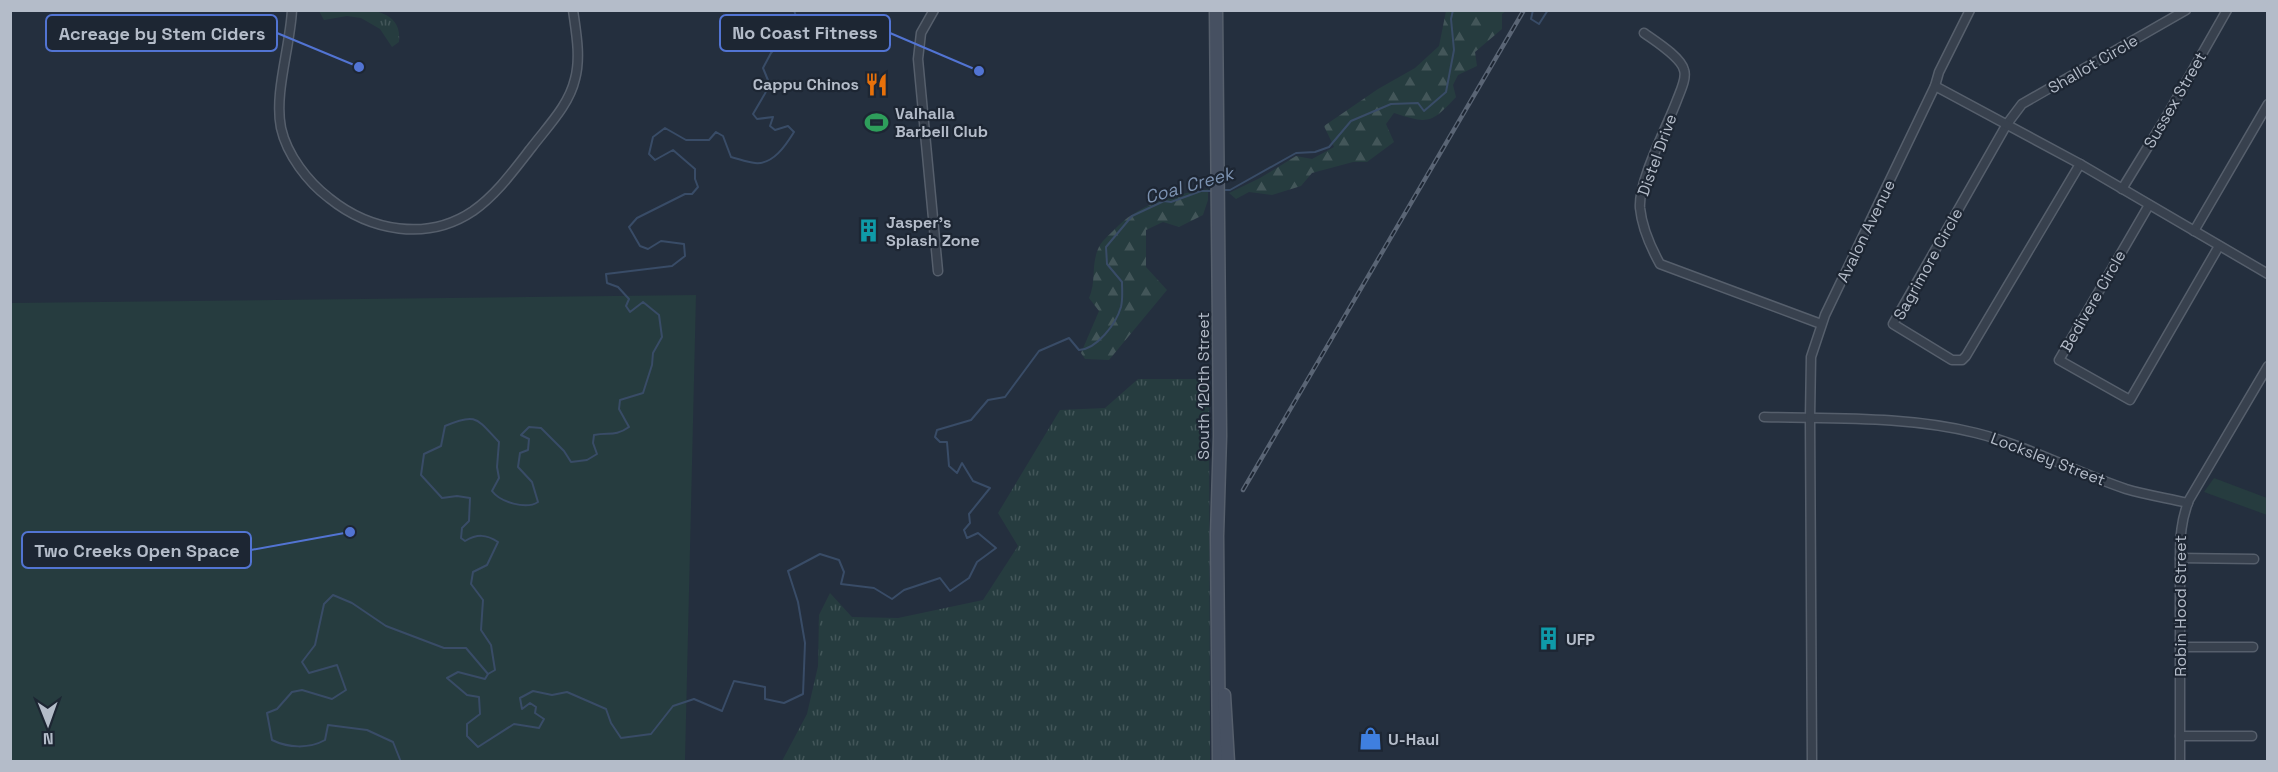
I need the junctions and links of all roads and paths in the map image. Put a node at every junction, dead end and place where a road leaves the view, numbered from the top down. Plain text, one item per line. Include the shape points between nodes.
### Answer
1 (291, 10) edge
2 (573, 10) edge
3 (934, 10) edge
4 (1216, 10) edge
5 (1970, 10) edge
6 (2187, 10) edge
7 (2227, 10) edge
8 (1644, 33) dead end
9 (1935, 86) junction
10 (2268, 104) edge
11 (2007, 124) junction
12 (2080, 164) junction
13 (2122, 189) junction
14 (2149, 205) junction
15 (2194, 231) junction
16 (2219, 246) junction
17 (2266, 271) edge
18 (938, 272) dead end
19 (1821, 324) junction
20 (2268, 366) edge
21 (1764, 417) dead end
22 (1810, 418) junction
23 (2188, 503) junction
24 (2180, 558) junction
25 (2254, 559) dead end
26 (1217, 640) junction
27 (2180, 647) junction
28 (2253, 647) dead end
29 (2180, 736) junction
30 (2252, 736) dead end
31 (1219, 762) edge
32 (1228, 762) edge
33 (1812, 762) edge
34 (2180, 762) edge

1 - 2 street via 280,109 282,130 300,168 315,188 350,213 385,227 416,230 448,222 480,205 506,181 563,107 576,78
3 - 18 street via 921,33 918,59
4 - 26 main road, South 120th Street via 1220,436
5 - 9 street, Avalon Avenue
6 - 11 street, Shallot Circle via 2022,105
7 - 13 street, Sussex Street
8 - 19 street, Distel Drive via 1665,47 1685,70 1679,96 1645,179 1640,205 1647,239 1660,264
9 - 11 street
9 - 19 street, Avalon Avenue
10 - 15 street
11 - 12 street
11 - 12 street, Sagrimore Circle via 1893,324 1952,360 1966,356
12 - 13 street
13 - 14 street
14 - 15 street
14 - 16 street, Bedivere Circle via 2059,360 2130,400
15 - 16 street
16 - 17 street
19 - 22 street, Avalon Avenue via 1811,357
20 - 23 street, Robin Hood Street
21 - 22 street, Locksley Street
22 - 23 street, Locksley Street via 1910,421 1975,433 2128,490
22 - 33 street, Avalon Avenue
23 - 24 street, Robin Hood Street via 2180,530
24 - 25 street
24 - 27 street, Robin Hood Street
26 - 31 main road, South 120th Street
26 - 32 main road via 1227,713
27 - 28 street
27 - 29 street, Robin Hood Street
29 - 30 street
29 - 34 street, Robin Hood Street

